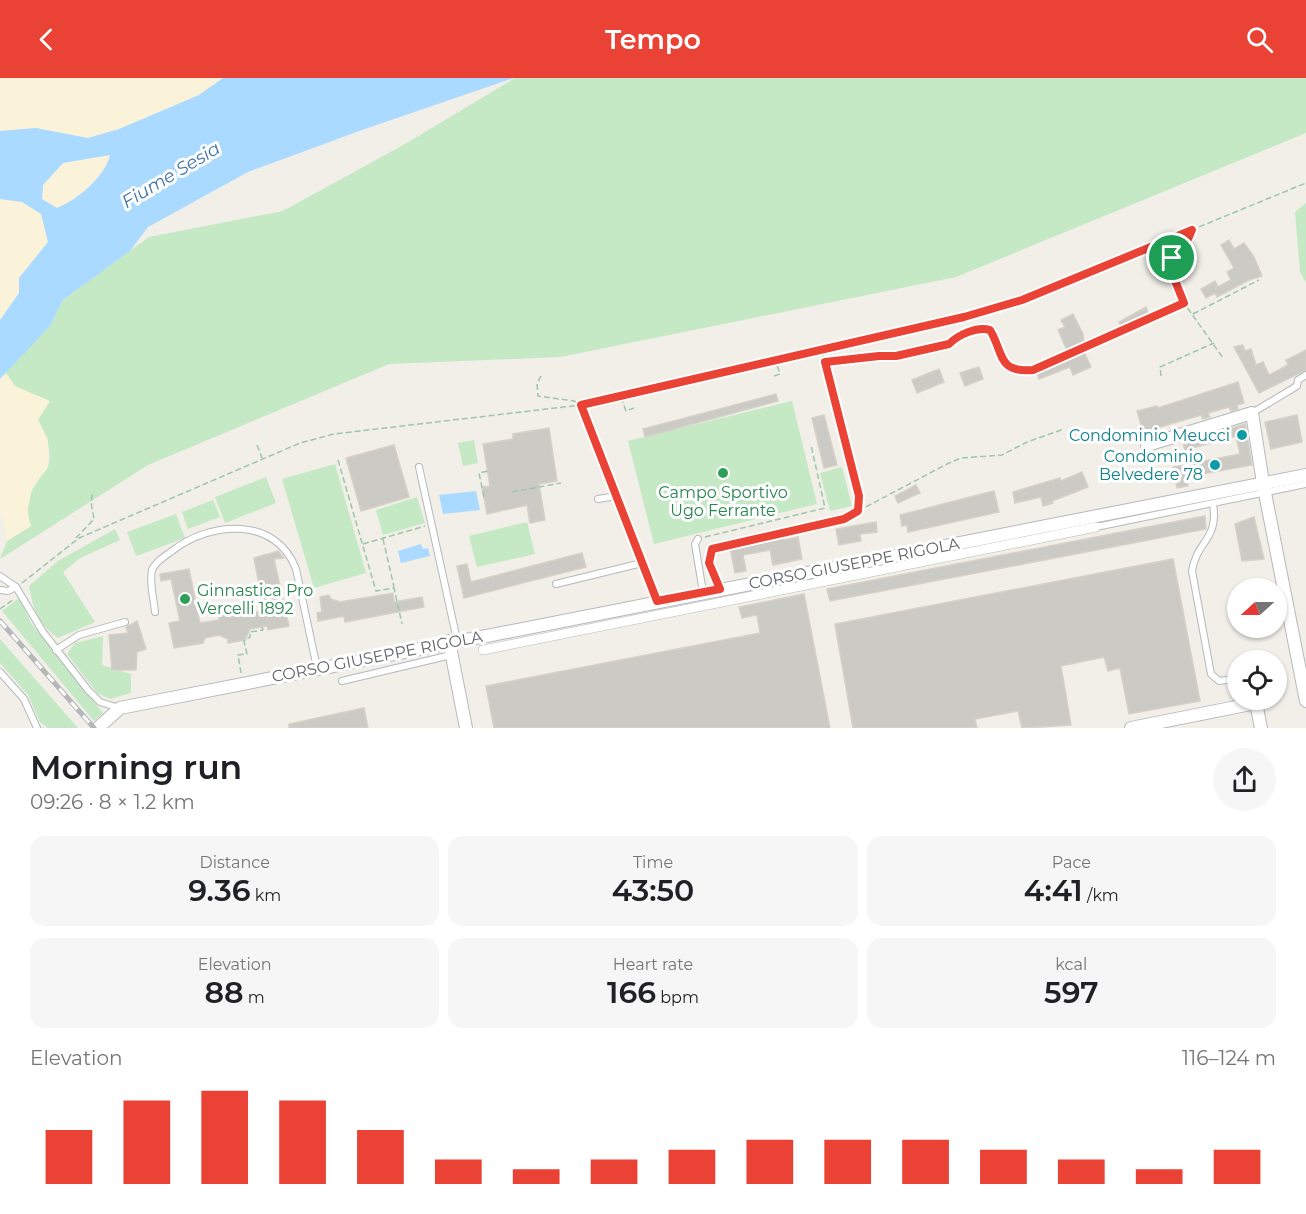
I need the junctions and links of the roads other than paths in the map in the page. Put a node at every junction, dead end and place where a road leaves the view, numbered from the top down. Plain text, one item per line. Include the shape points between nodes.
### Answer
1 (1306, 375) edge
2 (1252, 413) junction
3 (1147, 445) dead end
4 (419, 467) dead end
5 (1306, 475) edge
6 (1306, 484) edge
7 (614, 486) road end
8 (1264, 488) junction
9 (617, 496) junction
10 (598, 499) dead end
11 (1213, 504) junction
12 (1105, 520) junction
13 (1096, 527) joint
14 (698, 539) road end
15 (642, 563) junction
16 (0, 576) edge
17 (556, 584) dead end
18 (16, 587) junction
19 (0, 590) edge
20 (704, 592) junction
21 (657, 601) junction
22 (155, 612) dead end
23 (125, 622) dead end
24 (453, 640) junction
25 (56, 650) junction
26 (483, 650) dead end
27 (1301, 651) edge
28 (452, 655) junction
29 (317, 668) junction
30 (0, 672) edge
31 (1227, 680) edge
32 (342, 681) dead end
33 (1306, 701) edge
34 (1227, 707) edge
35 (120, 708) junction
36 (1257, 710) edge
37 (99, 727) edge
38 (1137, 727) edge
39 (37, 728) edge
40 (466, 728) edge
41 (1261, 728) edge

1 - 2 lane via 1298,380 1298,386
2 - 3 street
2 - 8 street
4 - 24 lane
5 - 8 street, CORSO GIUSEPPE RIGOLA
6 - 8 lane
7 - 9 lane
8 - 11 lane
8 - 12 street, CORSO GIUSEPPE RIGOLA
8 - 27 street
9 - 10 lane
9 - 15 lane
11 - 12 lane
11 - 31 lane via 1214,530 1194,557 1192,571 1211,674 1219,681
12 - 13 lane
12 - 20 street, CORSO GIUSEPPE RIGOLA
13 - 26 street
14 - 20 lane via 695,544
15 - 17 lane
15 - 21 lane
16 - 18 lane
18 - 19 lane
18 - 25 lane
20 - 21 street, CORSO GIUSEPPE RIGOLA
21 - 24 street, CORSO GIUSEPPE RIGOLA
22 - 29 lane via 152,571 176,548 191,537 216,529 257,533 280,542 290,553
23 - 25 lane via 79,635
24 - 28 street
24 - 29 street, CORSO GIUSEPPE RIGOLA
25 - 35 lane via 100,702
27 - 33 street
28 - 32 lane
28 - 40 street
29 - 35 street, CORSO GIUSEPPE RIGOLA
30 - 39 lane via 24,699
34 - 38 street
35 - 37 street
36 - 41 street

